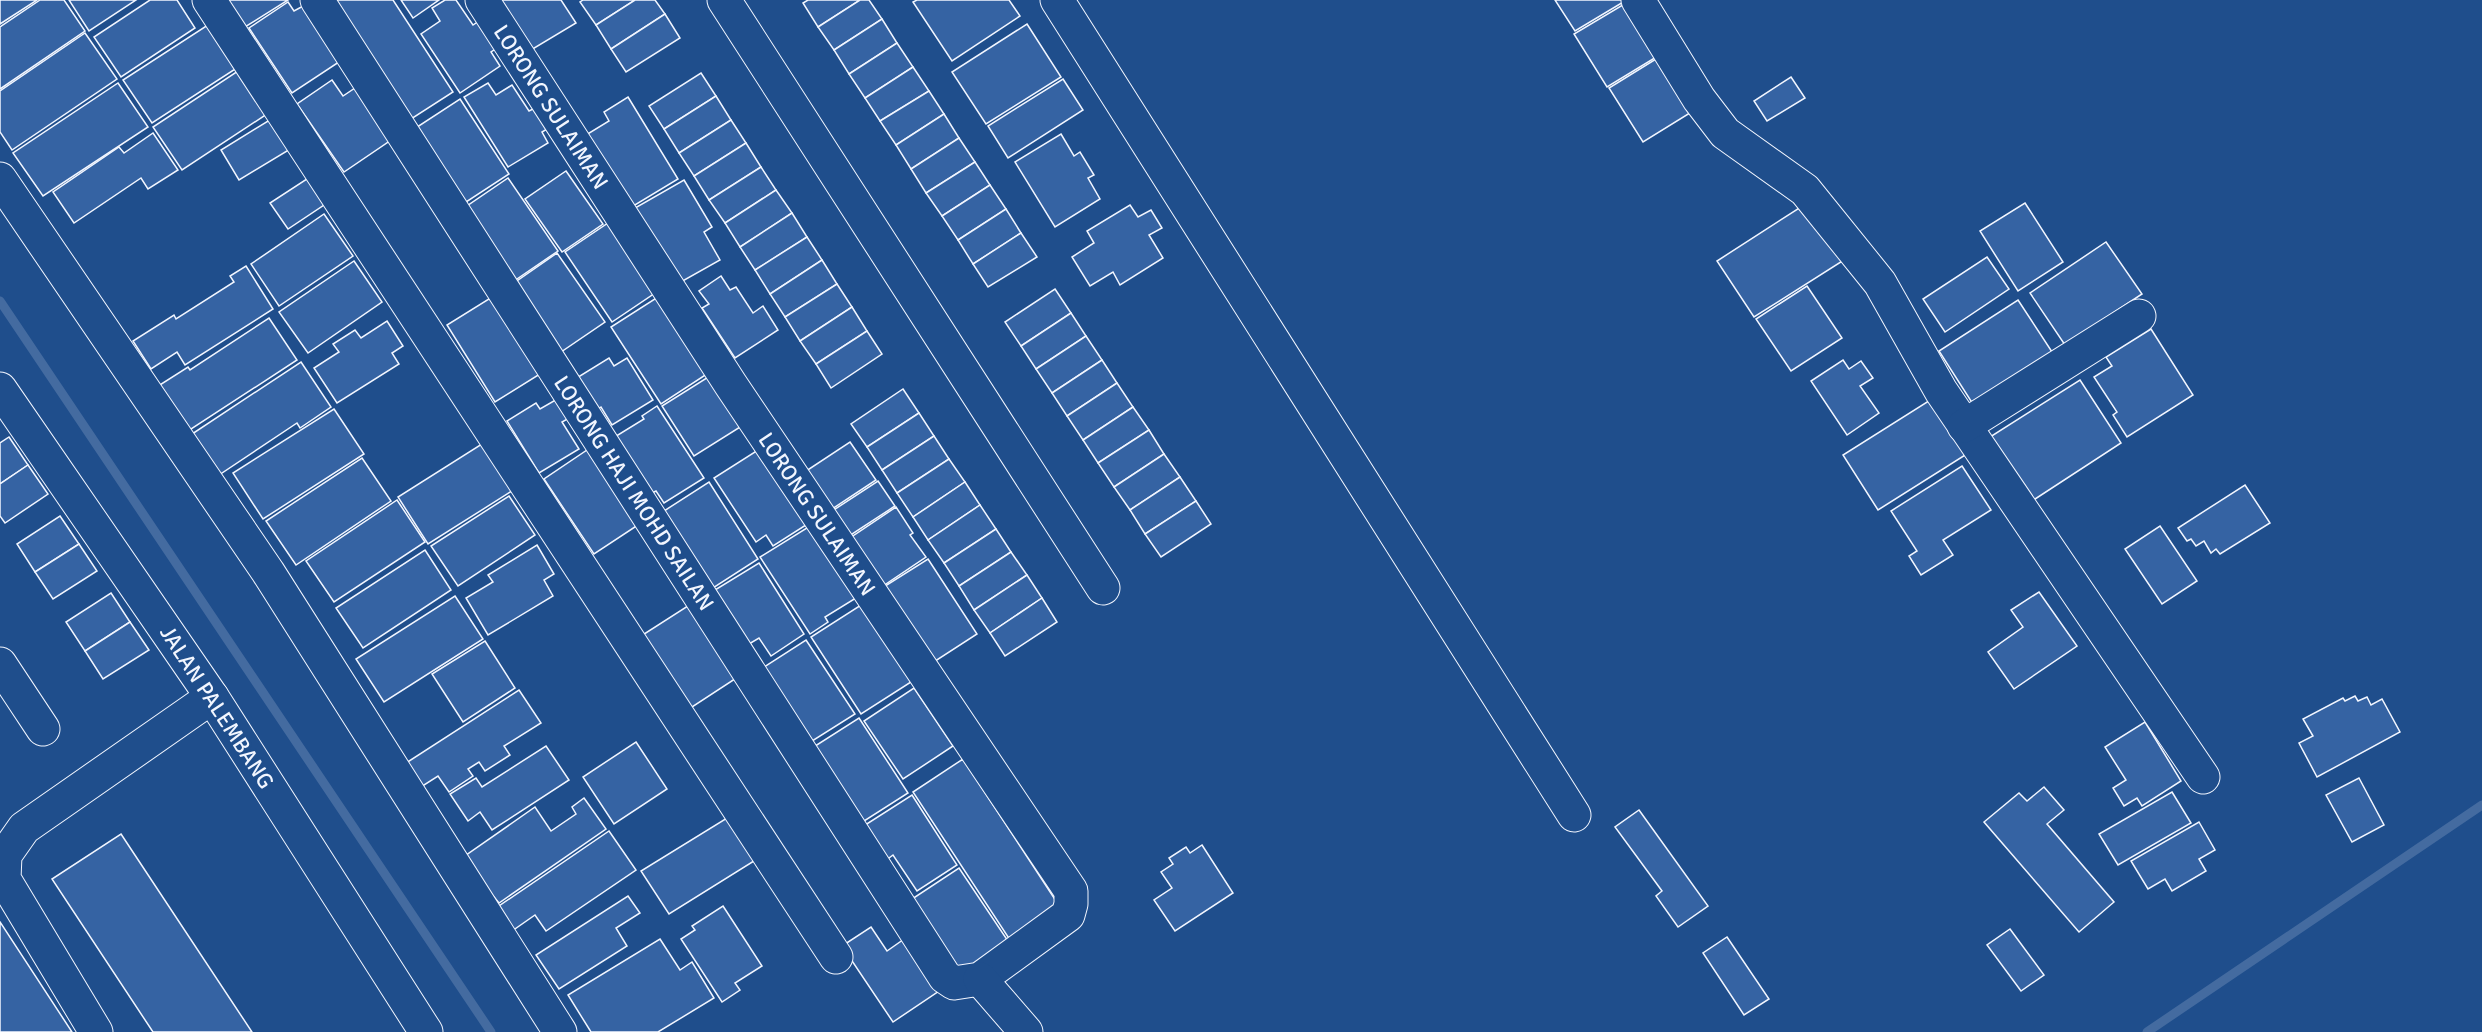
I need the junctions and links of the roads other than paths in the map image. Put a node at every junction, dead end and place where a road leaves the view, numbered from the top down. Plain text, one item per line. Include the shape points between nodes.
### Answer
1 (209, 0) edge
2 (317, 0) edge
3 (482, 0) edge
4 (724, 0) edge
5 (1058, 0) edge
6 (1638, 0) edge
7 (0, 179) edge
8 (2139, 316) dead end
9 (0, 389) edge
10 (1964, 426) junction
11 (1103, 588) dead end
12 (0, 664) edge
13 (212, 697) junction
14 (43, 729) dead end
15 (2203, 777) dead end
16 (1574, 814) dead end
17 (836, 957) dead end
18 (967, 981) junction
19 (96, 1032) edge
20 (426, 1032) edge
21 (560, 1032) edge
22 (1026, 1032) edge

1 - 17 street
2 - 18 street, LORONG HAJI MOHD SAILAN via 945,977
3 - 18 street, LORONG SULAIMAN via 731,385 1071,891 1068,915
4 - 11 street
5 - 16 street
6 - 10 street via 1699,99 1725,133 1805,190 1880,283
7 - 21 street via 268,572
8 - 10 street
9 - 13 street, JALAN PALEMBANG
10 - 15 street
12 - 14 street
13 - 19 street via 24,828 5,855 4,879
13 - 20 street, JALAN PALEMBANG
18 - 22 street, LORONG HAJI MOHD SAILAN

